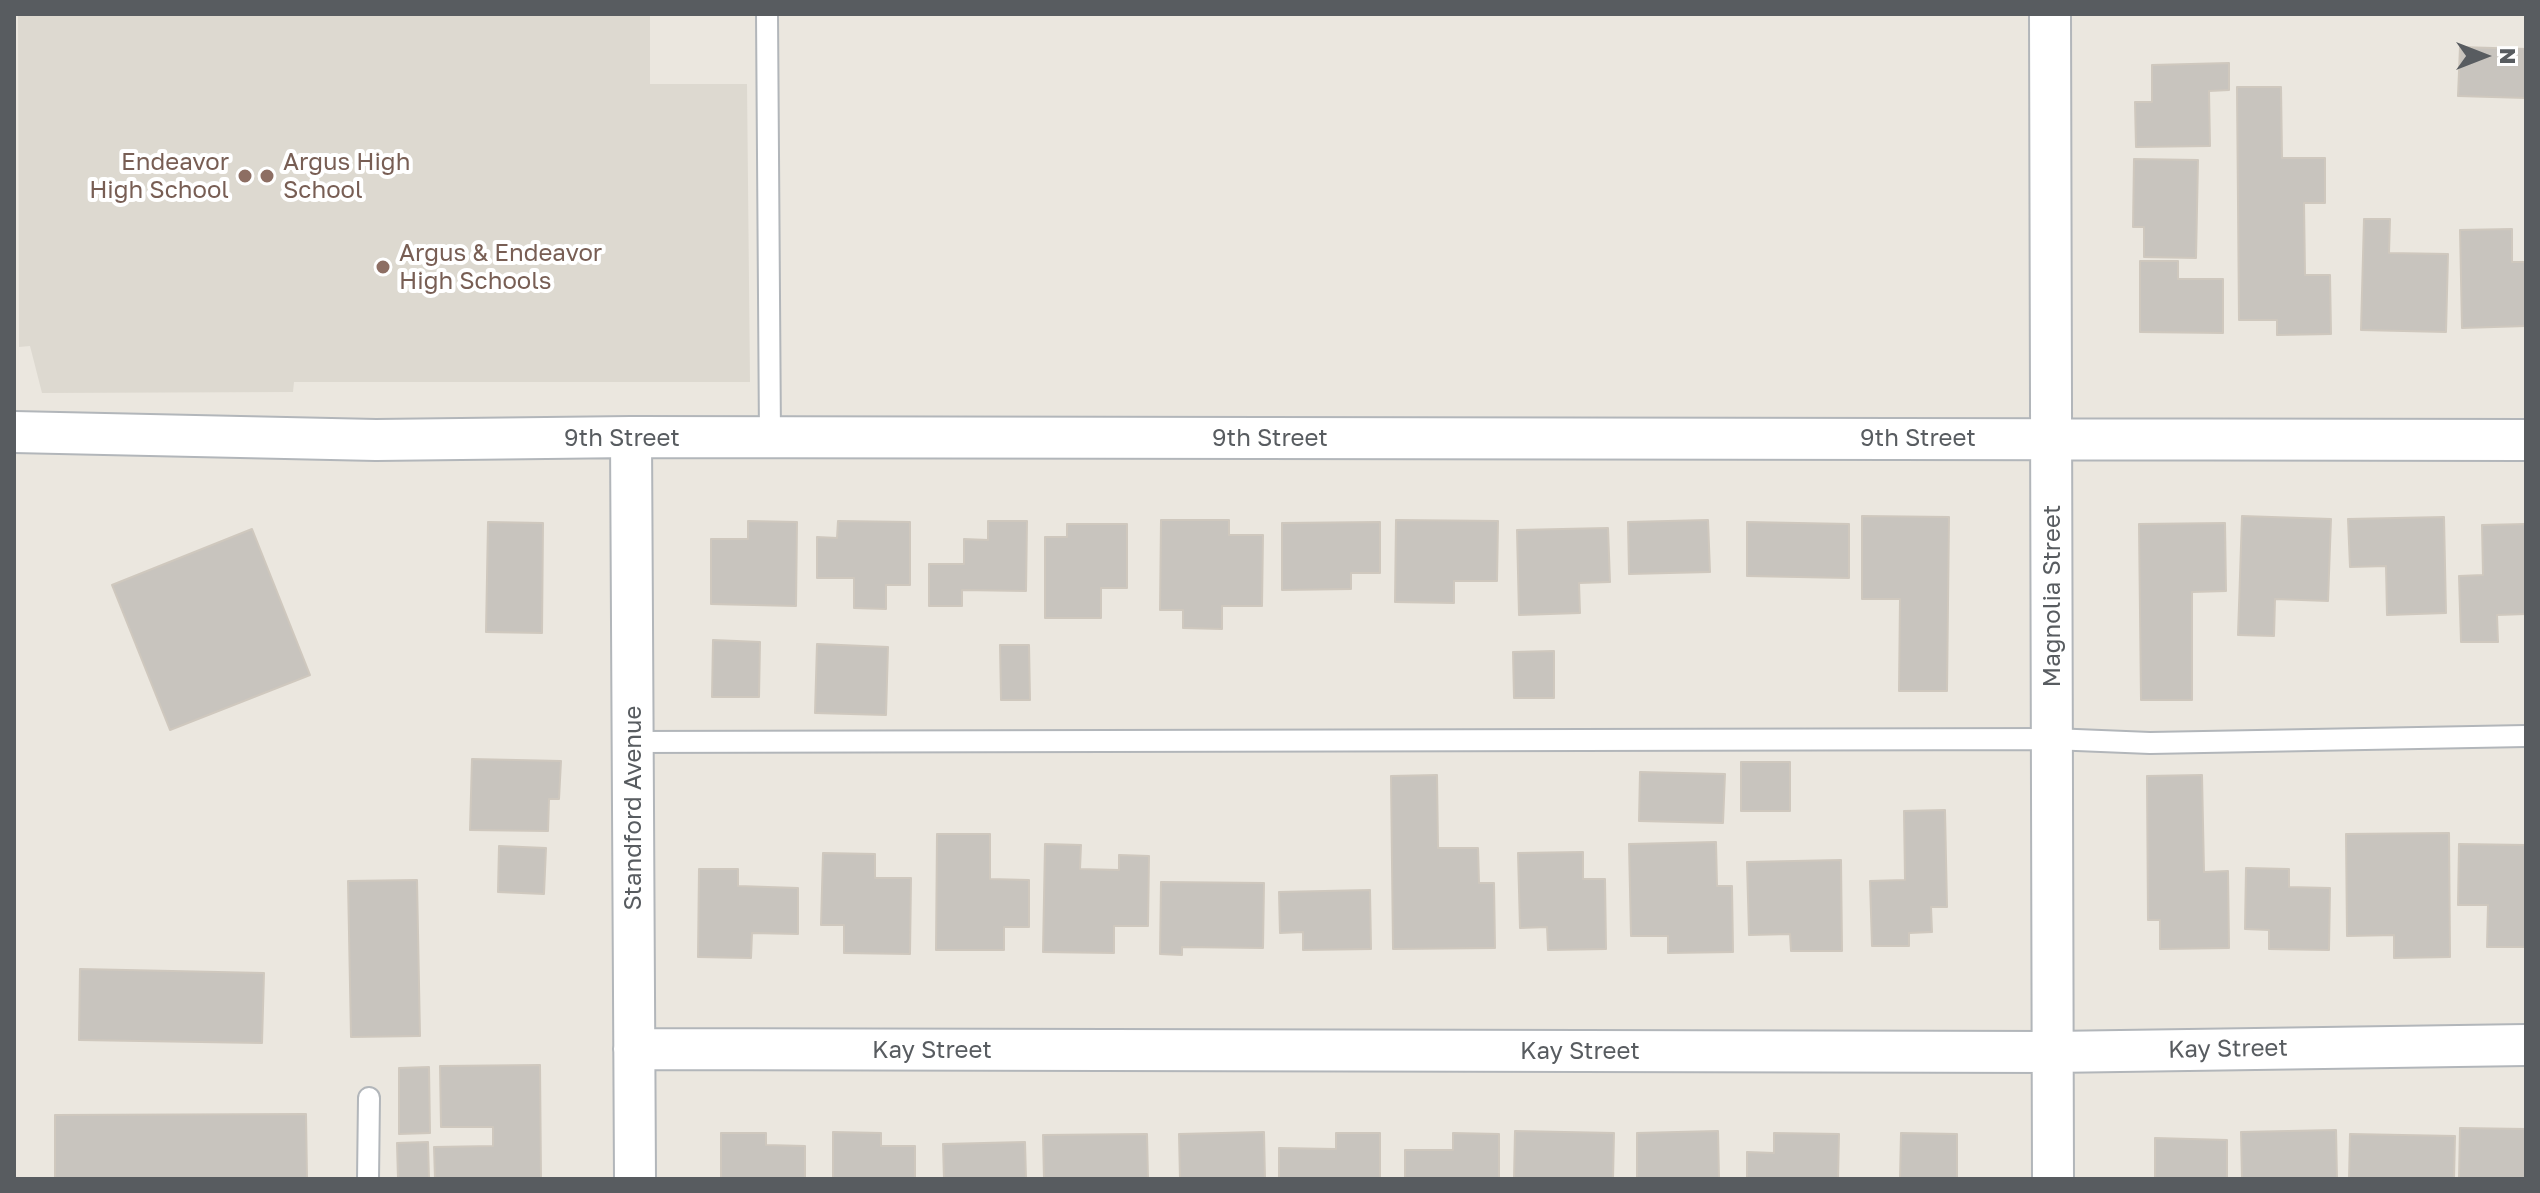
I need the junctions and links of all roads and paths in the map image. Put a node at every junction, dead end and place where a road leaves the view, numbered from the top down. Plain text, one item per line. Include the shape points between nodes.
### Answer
1 (767, 14) edge
2 (2050, 14) edge
3 (14, 432) edge
4 (631, 437) junction
5 (770, 437) junction
6 (2051, 438) junction
7 (2526, 440) edge
8 (2526, 736) edge
9 (2052, 739) junction
10 (632, 742) junction
11 (2526, 1045) edge
12 (634, 1049) junction
13 (2053, 1052) junction
14 (369, 1098) dead end
15 (368, 1179) edge
16 (635, 1179) edge
17 (2053, 1179) edge

1 - 5 lane
2 - 6 street, Magnolia Street
3 - 4 street, 9th Street via 376,440
4 - 5 street, 9th Street
4 - 10 street, Standford Avenue
5 - 6 street, 9th Street
6 - 7 street, 9th Street
6 - 9 street, Magnolia Street
8 - 9 lane via 2150,743
9 - 10 lane
9 - 13 street, Magnolia Street
10 - 12 street, Standford Avenue
11 - 13 street, Kay Street
12 - 13 street, Kay Street
12 - 16 street, Standford Avenue
13 - 17 street, Magnolia Street
14 - 15 lane

